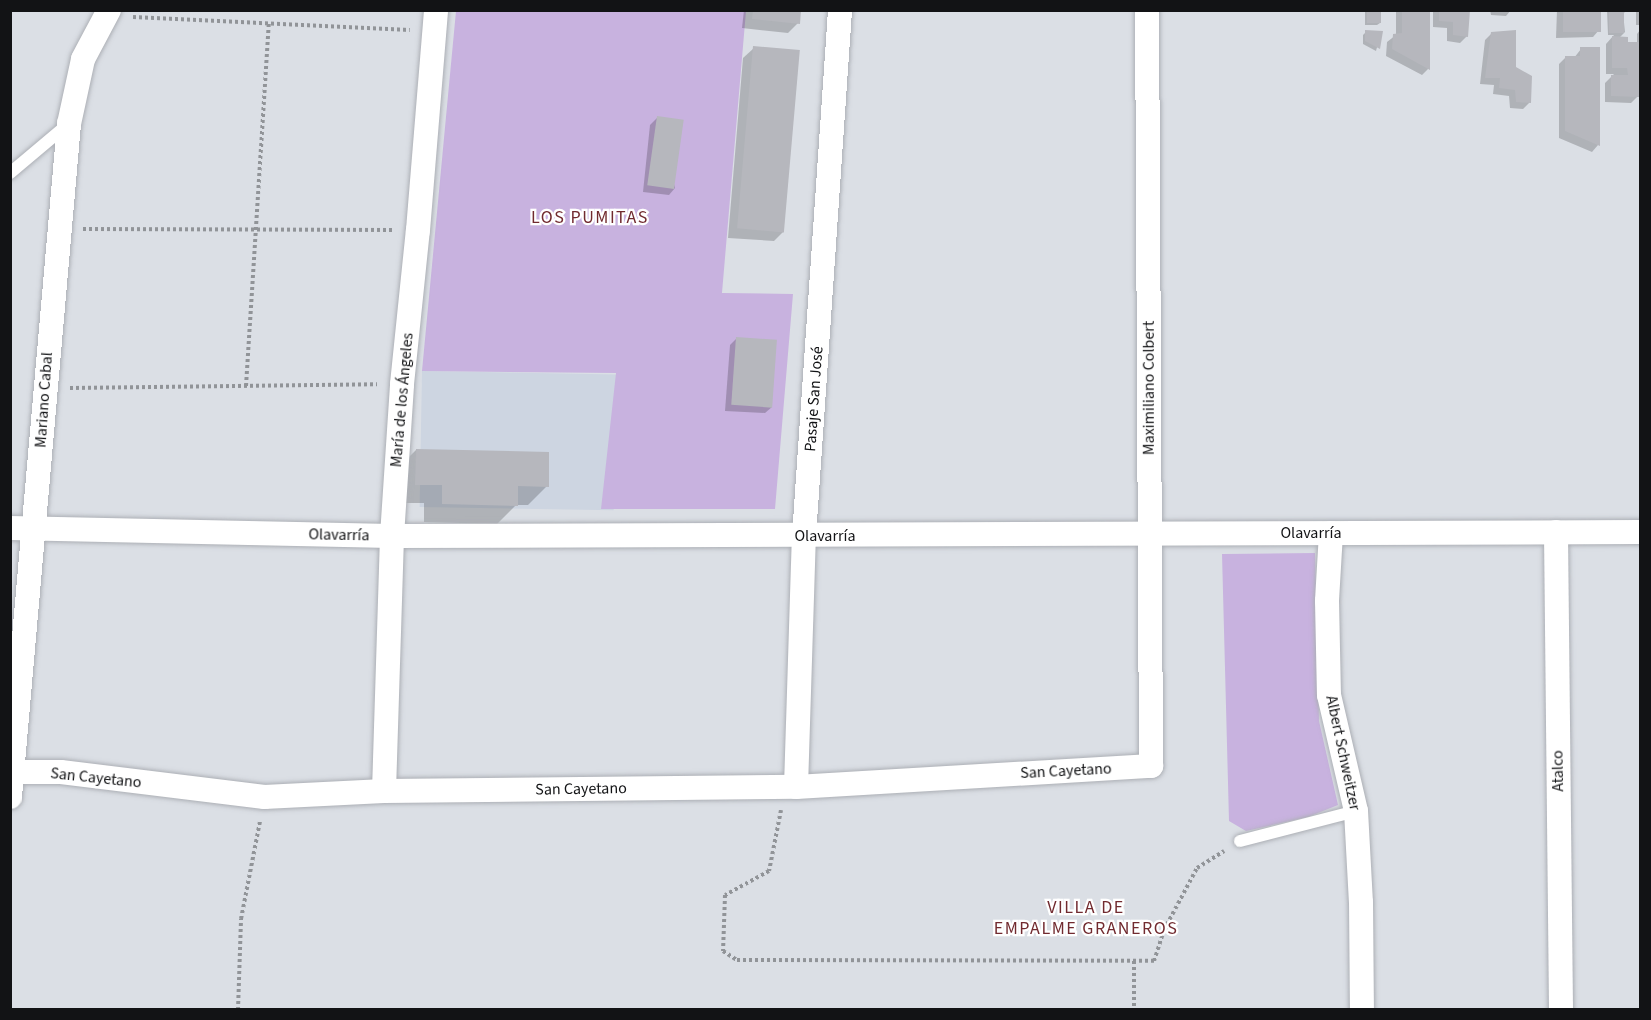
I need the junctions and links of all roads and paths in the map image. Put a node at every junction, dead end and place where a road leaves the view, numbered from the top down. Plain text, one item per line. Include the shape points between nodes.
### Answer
1 (840, 10) edge
2 (1147, 10) edge
3 (107, 13) edge
4 (435, 21) edge
5 (269, 24) junction
6 (69, 124) junction
7 (10, 172) edge
8 (58, 229) junction
9 (256, 229) junction
10 (418, 230) junction
11 (402, 384) junction
12 (246, 386) junction
13 (45, 388) junction
14 (22, 528) edge
15 (1556, 532) junction
16 (1641, 532) edge
17 (1331, 533) junction
18 (1150, 534) junction
19 (392, 536) junction
20 (804, 536) junction
21 (1151, 766) joint
22 (12, 772) junction
23 (796, 787) junction
24 (384, 791) junction
25 (10, 797) edge
26 (264, 797) junction
27 (1356, 811) junction
28 (1239, 841) joint
29 (1134, 961) junction
30 (238, 1010) edge
31 (1134, 1010) edge
32 (1362, 1010) edge
33 (1561, 1010) edge

1 - 20 street, Pasaje San José
2 - 18 street, Maximiliano Colbert
3 - 5 path
3 - 6 street, Mariano Cabal via 83,59
4 - 5 path
4 - 10 street, María de los Ángeles
5 - 9 path
6 - 7 lane
6 - 8 street, Mariano Cabal
8 - 9 path
8 - 13 street, Mariano Cabal
9 - 10 path
9 - 12 path
10 - 11 street, María de los Ángeles
11 - 12 path
11 - 19 street, María de los Ángeles
12 - 13 path
13 - 14 street, Mariano Cabal
14 - 19 street, Olavarría
14 - 22 street, Mariano Cabal
15 - 16 street, Olavarría
15 - 17 street, Olavarría
15 - 33 street, Atalco
17 - 18 street, Olavarría
17 - 27 street, Albert Schweitzer via 1327,601 1329,694
18 - 20 street, Olavarría
18 - 21 street, Maximiliano Colbert
19 - 20 street, Olavarría
19 - 24 street, María de los Ángeles
20 - 23 street, Pasaje San José
21 - 23 street, San Cayetano
22 - 25 street, Mariano Cabal
22 - 26 street, San Cayetano via 61,772
23 - 24 street, San Cayetano
23 - 29 path via 780,812 769,871 725,895 723,951 737,960
24 - 26 street, San Cayetano
26 - 30 path via 241,919
27 - 28 lane
27 - 32 street, Albert Schweitzer
28 - 29 path via 1197,868 1164,930 1154,961
29 - 31 path

